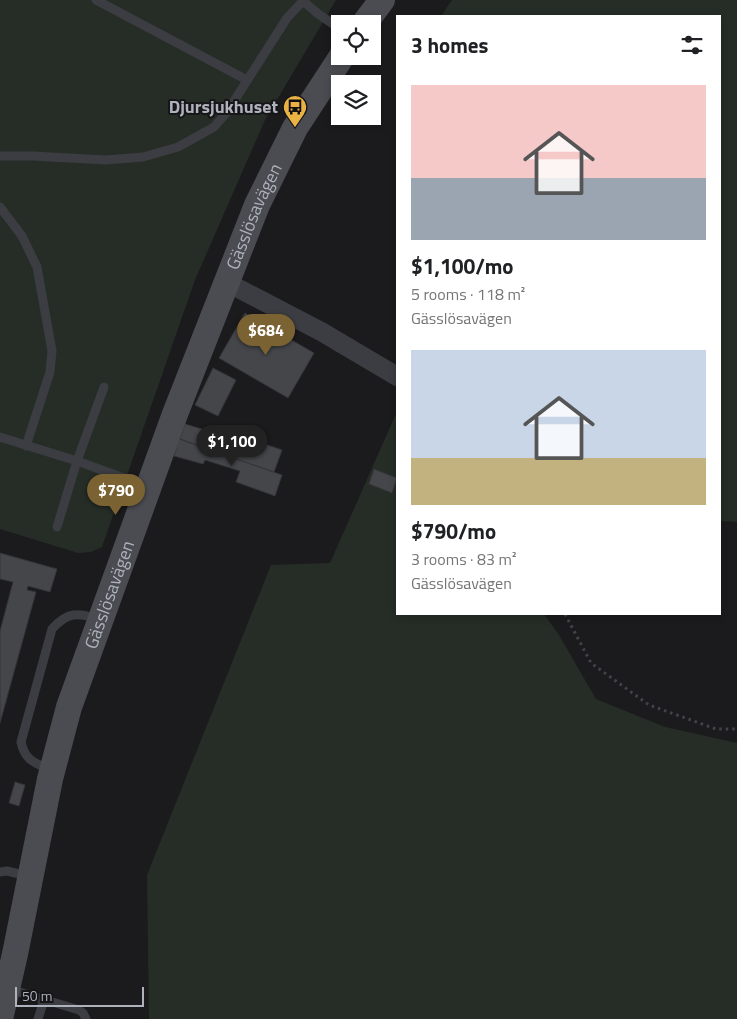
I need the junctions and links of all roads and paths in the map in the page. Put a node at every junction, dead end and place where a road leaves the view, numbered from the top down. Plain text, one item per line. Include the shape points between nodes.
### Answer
1 (96, 0) edge
2 (303, 0) edge
3 (382, 0) edge
4 (371, 15) edge
5 (331, 22) edge
6 (336, 65) edge
7 (247, 80) junction
8 (0, 156) edge
9 (0, 207) edge
10 (226, 282) junction
11 (396, 376) edge
12 (104, 387) dead end
13 (0, 437) edge
14 (26, 446) junction
15 (77, 461) junction
16 (149, 486) junction
17 (57, 527) dead end
18 (566, 615) edge
19 (101, 620) junction
20 (737, 729) edge
21 (52, 771) junction
22 (0, 872) edge
23 (30, 876) junction
24 (8, 989) junction
25 (44, 1000) junction
26 (0, 1019) edge
27 (38, 1019) edge
28 (86, 1019) edge

1 - 7 lane
2 - 5 lane
2 - 7 lane via 287,18
3 - 4 street
6 - 10 street, Gässlösavägen via 280,156
7 - 8 lane via 214,128 178,147 143,157 106,160
9 - 14 lane via 22,236 38,267 52,351 50,372
10 - 11 street via 322,332
10 - 16 street, Gässlösavägen
12 - 15 lane
13 - 14 lane
14 - 15 lane
15 - 16 lane
15 - 17 lane
16 - 19 street, Gässlösavägen
18 - 20 path via 591,663 649,705 716,730
19 - 21 street, Gässlösavägen via 69,708
19 - 21 lane via 76,614 62,618 52,629 21,742 28,759
21 - 23 street, Gässlösavägen
22 - 23 lane
23 - 24 street, Gässlösavägen
24 - 25 lane
24 - 26 street, Gässlösavägen
25 - 27 lane
25 - 28 lane via 79,1010

